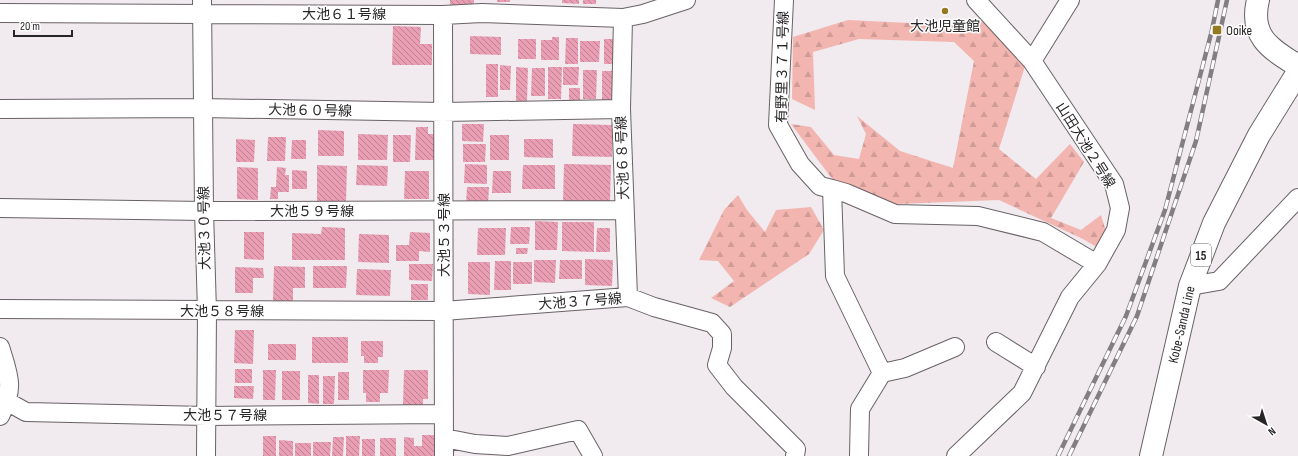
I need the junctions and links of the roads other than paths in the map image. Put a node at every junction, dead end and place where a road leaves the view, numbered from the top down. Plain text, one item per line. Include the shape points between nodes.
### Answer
1 (686, 0) edge
2 (784, 0) edge
3 (976, 0) edge
4 (1070, 0) edge
5 (1258, 0) edge
6 (202, 7) edge
7 (482, 7) edge
8 (0, 13) edge
9 (443, 15) junction
10 (623, 18) junction
11 (1032, 61) junction
12 (1298, 66) edge
13 (1298, 72) edge
14 (202, 108) junction
15 (0, 109) edge
16 (621, 109) junction
17 (443, 112) junction
18 (832, 189) junction
19 (1298, 198) edge
20 (0, 208) edge
21 (624, 210) junction
22 (204, 211) junction
23 (445, 211) junction
24 (1097, 264) junction
25 (1190, 286) junction
26 (628, 297) junction
27 (0, 309) edge
28 (443, 310) junction
29 (207, 311) junction
30 (996, 342) dead end
31 (0, 347) edge
32 (955, 348) dead end
33 (1036, 367) junction
34 (882, 373) junction
35 (4, 409) edge
36 (444, 414) junction
37 (206, 416) junction
38 (444, 438) junction
39 (206, 456) edge
40 (444, 456) edge
41 (593, 456) edge
42 (795, 456) edge
43 (859, 456) edge
44 (956, 456) edge
45 (1151, 456) edge

1 - 10 street, 大池６１号線
2 - 18 street, 有野里３７１号線 via 778,124 800,164 820,186
3 - 11 street, 山田大池２号線
4 - 11 street
5 - 12 main road via 1256,22 1262,40
6 - 8 street, 大池６１号線
6 - 9 street, 大池６１号線
6 - 14 street, 大池３０号線
7 - 9 street, 大池６１号線
7 - 10 street, 大池６１号線
9 - 17 street, 大池５３号線
10 - 16 street, 大池６８号線
11 - 24 street, 山田大池２号線 via 1114,184 1120,208 1116,230
13 - 25 main road, Kobe-Sanda Line / 15 via 1259,135 1214,223
14 - 15 street, 大池６０号線
14 - 17 street, 大池６０号線
14 - 22 street, 大池３０号線
16 - 17 street, 大池６０号線
16 - 21 street, 大池６８号線
17 - 23 street, 大池５３号線
18 - 24 street, 有野里３７１号線 via 846,192 895,214 978,216 1043,232
18 - 34 street via 835,276
19 - 25 street via 1219,281
20 - 22 street, 大池５９号線
21 - 23 street, 大池５９号線
21 - 26 street, 大池６８号線
22 - 23 street, 大池５９号線
22 - 29 street, 大池３０号線
23 - 28 street, 大池５３号線
24 - 33 street, 山田大池２号線 via 1070,297
25 - 45 main road, Kobe-Sanda Line / 15
26 - 28 street, 大池３７号線
26 - 42 street, 大池３７号線 via 654,307 712,322 722,334 722,348 717,365 734,387 796,449
27 - 29 street, 大池５８号線
28 - 29 street, 大池５８号線
28 - 36 street, 大池５３号線
29 - 37 street, 大池３０号線
30 - 33 street
31 - 35 street via 10,378
32 - 34 street via 905,368
33 - 44 street, 山田大池２号線 via 1022,393
34 - 43 street via 860,409
35 - 37 street, 大池５７号線 via 26,412
36 - 37 street, 大池５７号線
36 - 38 street, 大池５３号線
37 - 39 street, 大池３０号線
38 - 40 street, 大池５３号線
38 - 41 street via 475,444 508,446 578,430

